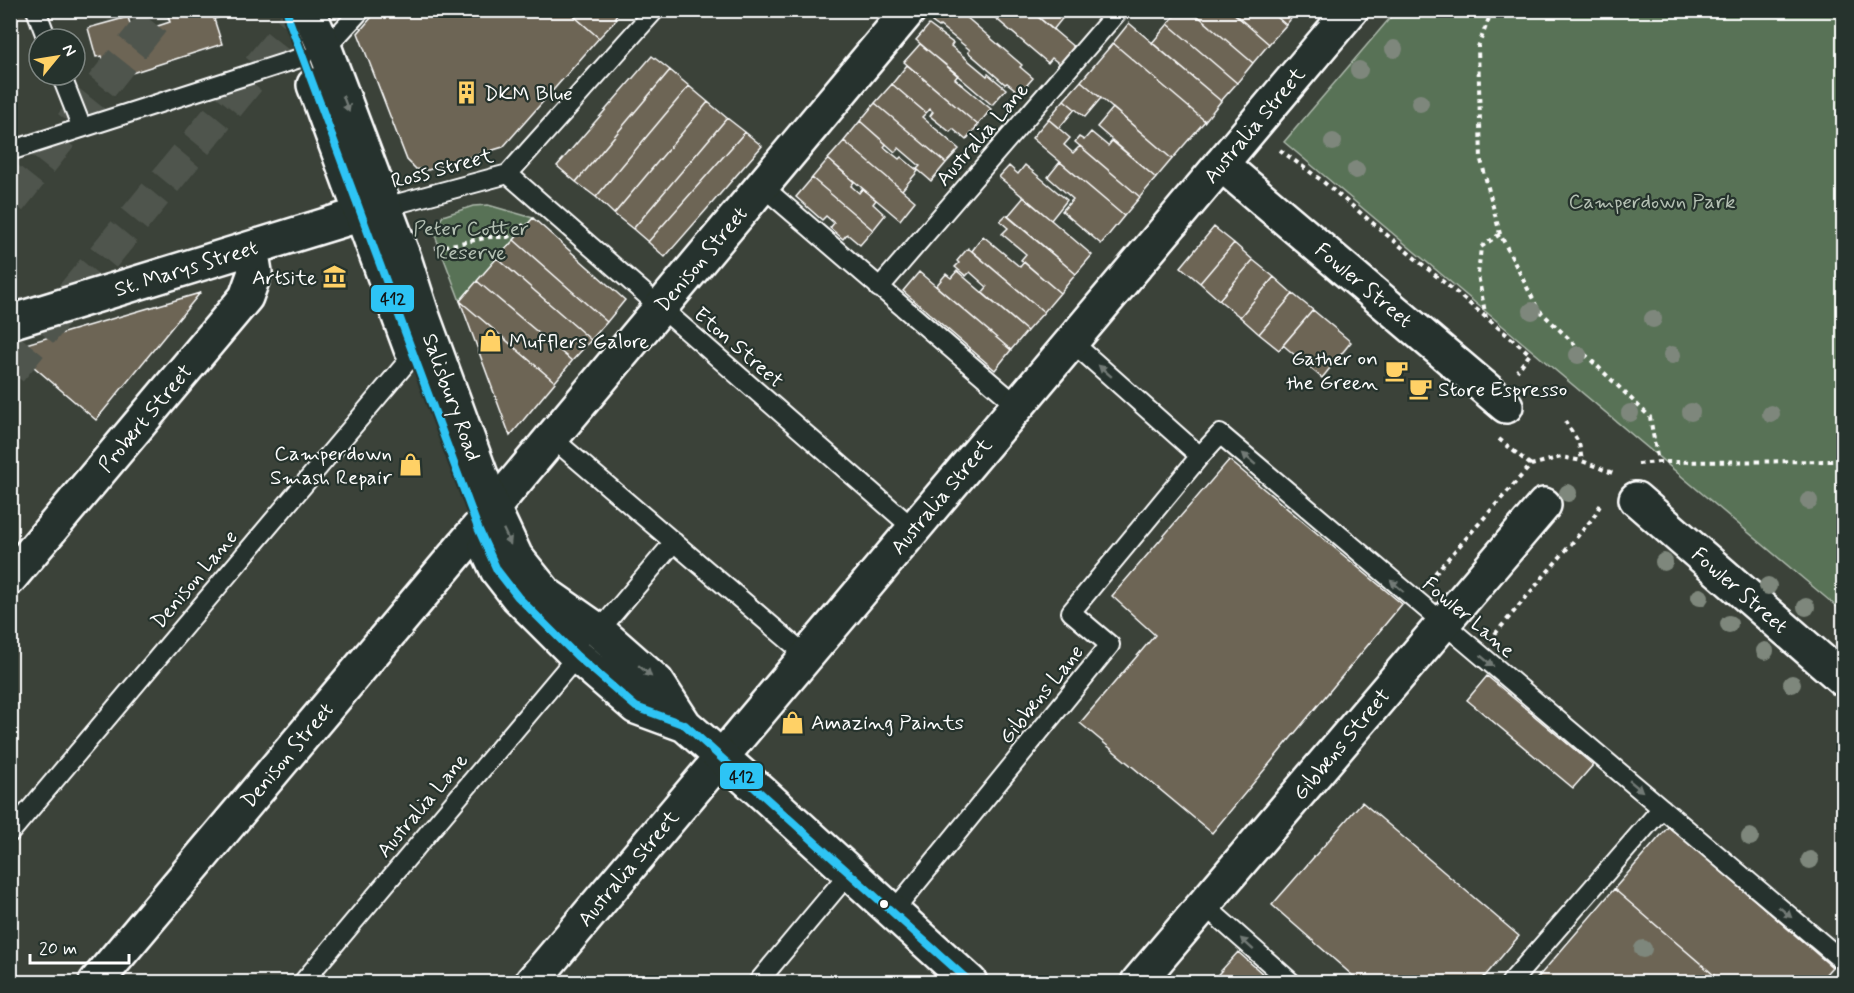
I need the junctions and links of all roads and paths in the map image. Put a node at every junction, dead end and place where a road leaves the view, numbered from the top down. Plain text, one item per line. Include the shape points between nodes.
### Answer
1 (36, 10) edge
2 (287, 10) edge
3 (308, 10) edge
4 (361, 10) edge
5 (655, 10) edge
6 (909, 10) edge
7 (1119, 10) edge
8 (1351, 10) edge
9 (1492, 10) edge
10 (42, 27) edge
11 (314, 53) junction
12 (66, 87) edge
13 (82, 129) junction
14 (1280, 150) dead end
15 (10, 151) edge
16 (1221, 164) junction
17 (508, 174) junction
18 (762, 186) junction
19 (543, 205) junction
20 (374, 211) junction
21 (1500, 234) junction
22 (251, 248) junction
23 (430, 250) dead end
24 (879, 288) junction
25 (660, 308) junction
26 (1486, 318) junction
27 (10, 322) edge
28 (1072, 342) junction
29 (1530, 354) dead end
30 (412, 355) junction
31 (1017, 406) junction
32 (1506, 406) dead end
33 (1565, 421) dead end
34 (552, 438) junction
35 (1200, 456) junction
36 (1582, 461) junction
37 (1844, 461) edge
38 (1636, 500) joint
39 (1544, 506) dead end
40 (485, 518) junction
41 (1593, 518) dead end
42 (914, 529) junction
43 (674, 542) junction
44 (10, 578) edge
45 (1413, 599) junction
46 (1442, 624) junction
47 (599, 631) junction
48 (1478, 654) junction
49 (576, 656) junction
50 (807, 656) junction
51 (1844, 680) edge
52 (685, 725) junction
53 (722, 757) junction
54 (1662, 808) junction
55 (10, 833) edge
56 (849, 873) junction
57 (1204, 905) junction
58 (893, 912) junction
59 (1844, 962) edge
60 (96, 982) edge
61 (303, 982) edge
62 (532, 982) edge
63 (758, 982) edge
64 (970, 982) edge
65 (1138, 982) edge
66 (1291, 982) edge
67 (1511, 982) edge

1 - 10 lane
2 - 11 street, Salisbury Road via 289,20
3 - 11 street, Salisbury Road
4 - 11 lane
5 - 17 lane, Ross Street
6 - 18 street, Denison Street
7 - 24 lane, Australia Lane
8 - 16 street, Australia Street
9 - 21 path via 1478,47 1481,160
11 - 13 lane
11 - 20 street, Salisbury Road
12 - 13 lane
13 - 15 lane
14 - 26 path
16 - 28 street, Australia Street
16 - 32 street, Fowler Street
17 - 19 lane, Eton Street
17 - 20 lane, Ross Street
18 - 24 lane
18 - 25 street, Denison Street
19 - 23 path via 508,237
19 - 25 lane, Eton Street
20 - 22 street, St. Marys Street
20 - 30 street, Salisbury Road
20 - 40 street, Salisbury Road
21 - 26 path via 1481,247 1478,275
21 - 37 path via 1538,309 1650,417 1658,462
22 - 27 street, St. Marys Street
22 - 44 street, Probert Street via 255,272 246,297
24 - 31 lane
25 - 34 street, Denison Street
25 - 42 lane, Eton Street
26 - 29 path
28 - 31 street, Australia Street
35 -> 28 lane
30 - 40 street, Salisbury Road
30 - 55 lane, Denison Lane
31 - 42 street, Australia Street
33 - 36 path via 1579,443
34 - 40 street, Denison Street
34 - 43 lane
45 -> 35 lane, Fowler Lane via 1220,434
35 - 58 lane, Gibbens Lane via 1071,612 1110,645
36 - 38 path via 1617,474
36 - 45 path via 1561,457 1531,465
38 - 51 street, Fowler Street
39 - 46 street, Gibbens Street
40 -> 47 street, Salisbury Road via 546,594
40 - 49 street, Salisbury Road via 497,570
40 - 60 street, Denison Street
41 - 48 path
42 - 50 street, Australia Street
43 - 47 lane
43 - 50 lane
45 - 46 lane, Fowler Lane
46 - 48 lane, Fowler Lane
46 - 57 street, Gibbens Street
47 -> 52 street, Salisbury Road via 657,682
48 -> 54 lane, Fowler Lane
49 - 52 street, Salisbury Road via 636,707
49 - 61 lane, Australia Lane
50 - 53 street, Australia Street
52 - 53 street, Salisbury Road
53 - 56 street, Salisbury Road
53 - 62 street, Australia Street
54 -> 59 lane, Fowler Lane
54 - 67 lane
56 - 58 street, Salisbury Road
56 - 63 lane
57 - 65 street, Gibbens Street
66 -> 57 lane
58 - 64 street, Salisbury Road

